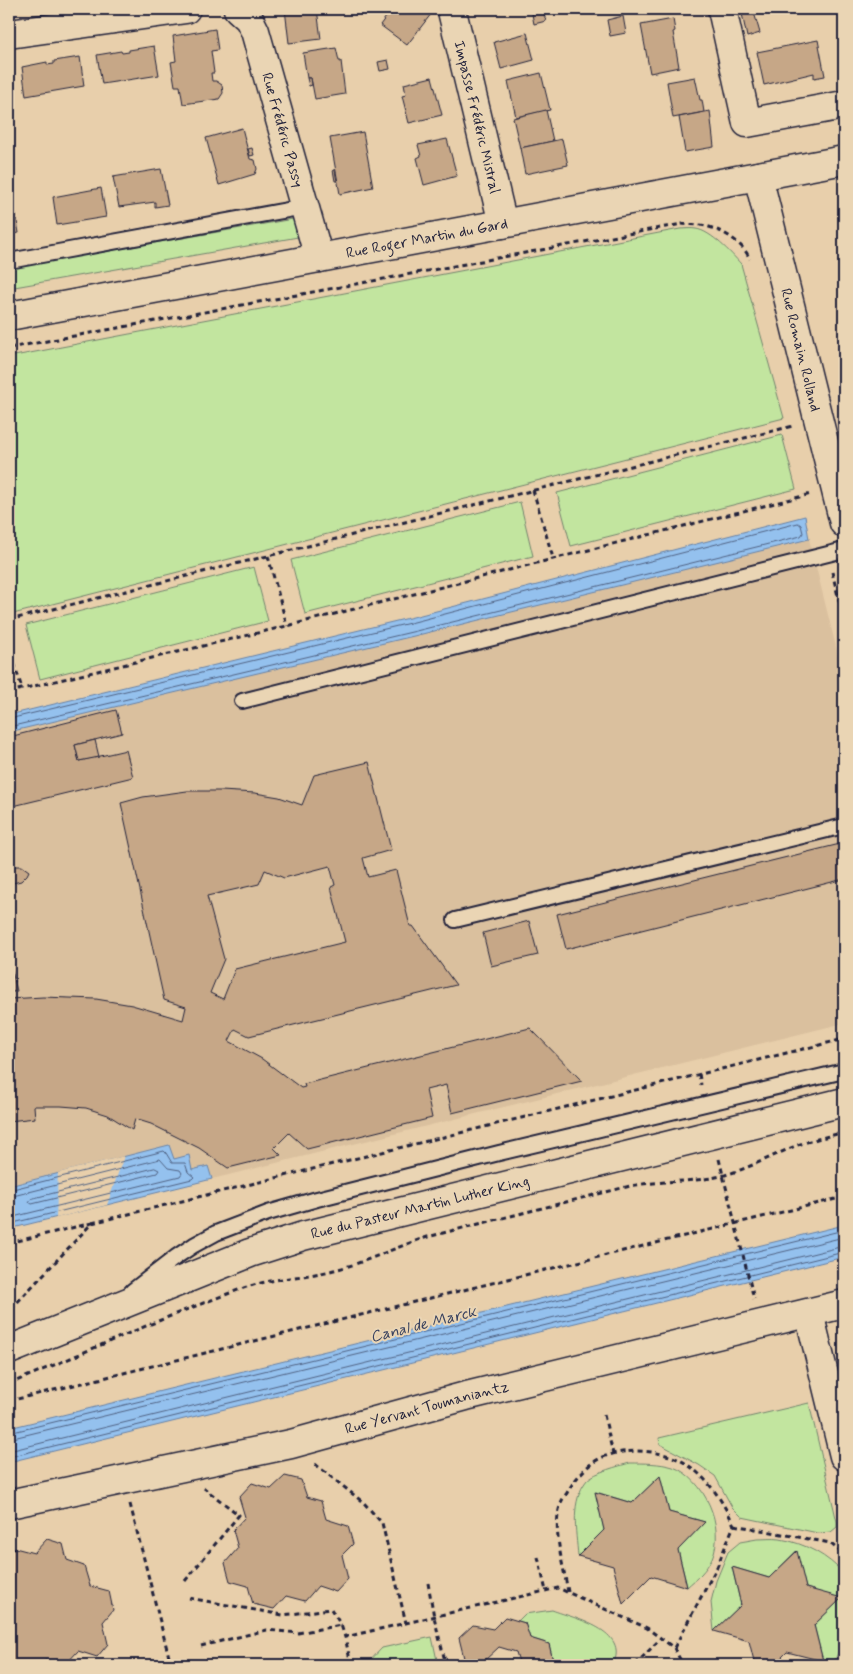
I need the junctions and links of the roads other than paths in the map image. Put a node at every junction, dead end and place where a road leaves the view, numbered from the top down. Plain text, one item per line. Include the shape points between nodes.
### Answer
1 (186, 9) edge
2 (238, 9) edge
3 (722, 9) edge
4 (452, 11) dead end
5 (9, 34) edge
6 (844, 105) edge
7 (844, 160) edge
8 (758, 176) junction
9 (304, 207) junction
10 (503, 224) junction
11 (319, 258) junction
12 (9, 261) edge
13 (9, 316) edge
14 (844, 523) edge
15 (844, 550) edge
16 (242, 701) dead end
17 (844, 826) edge
18 (455, 920) dead end
19 (844, 1071) edge
20 (844, 1102) edge
21 (844, 1304) edge
22 (110, 1309) junction
23 (809, 1313) junction
24 (9, 1350) edge
25 (844, 1453) edge
26 (9, 1504) edge

1 - 5 street
2 - 9 street, Rue Frédéric Passy via 249,19 255,31
3 - 6 street via 747,123
4 - 10 street, Impasse Frédéric Mistral
7 - 8 street, Rue Roger Martin du Gard
8 - 10 street, Rue Roger Martin du Gard
8 - 14 street, Rue Romain Rolland
9 - 11 street, Rue Frédéric Passy
9 - 12 lane
10 - 11 street, Rue Roger Martin du Gard
11 - 13 street, Rue Roger Martin du Gard
15 - 16 lane
17 - 18 lane
19 - 22 lane via 500,1153 268,1213 194,1245
20 - 22 street, Rue du Pasteur Martin Luther King via 304,1236 250,1253
21 - 23 street, Rue Yervant Toumaniantz
22 - 24 street, Rue du Pasteur Martin Luther King
23 - 25 street
23 - 26 street, Rue Yervant Toumaniantz via 466,1396 291,1444

